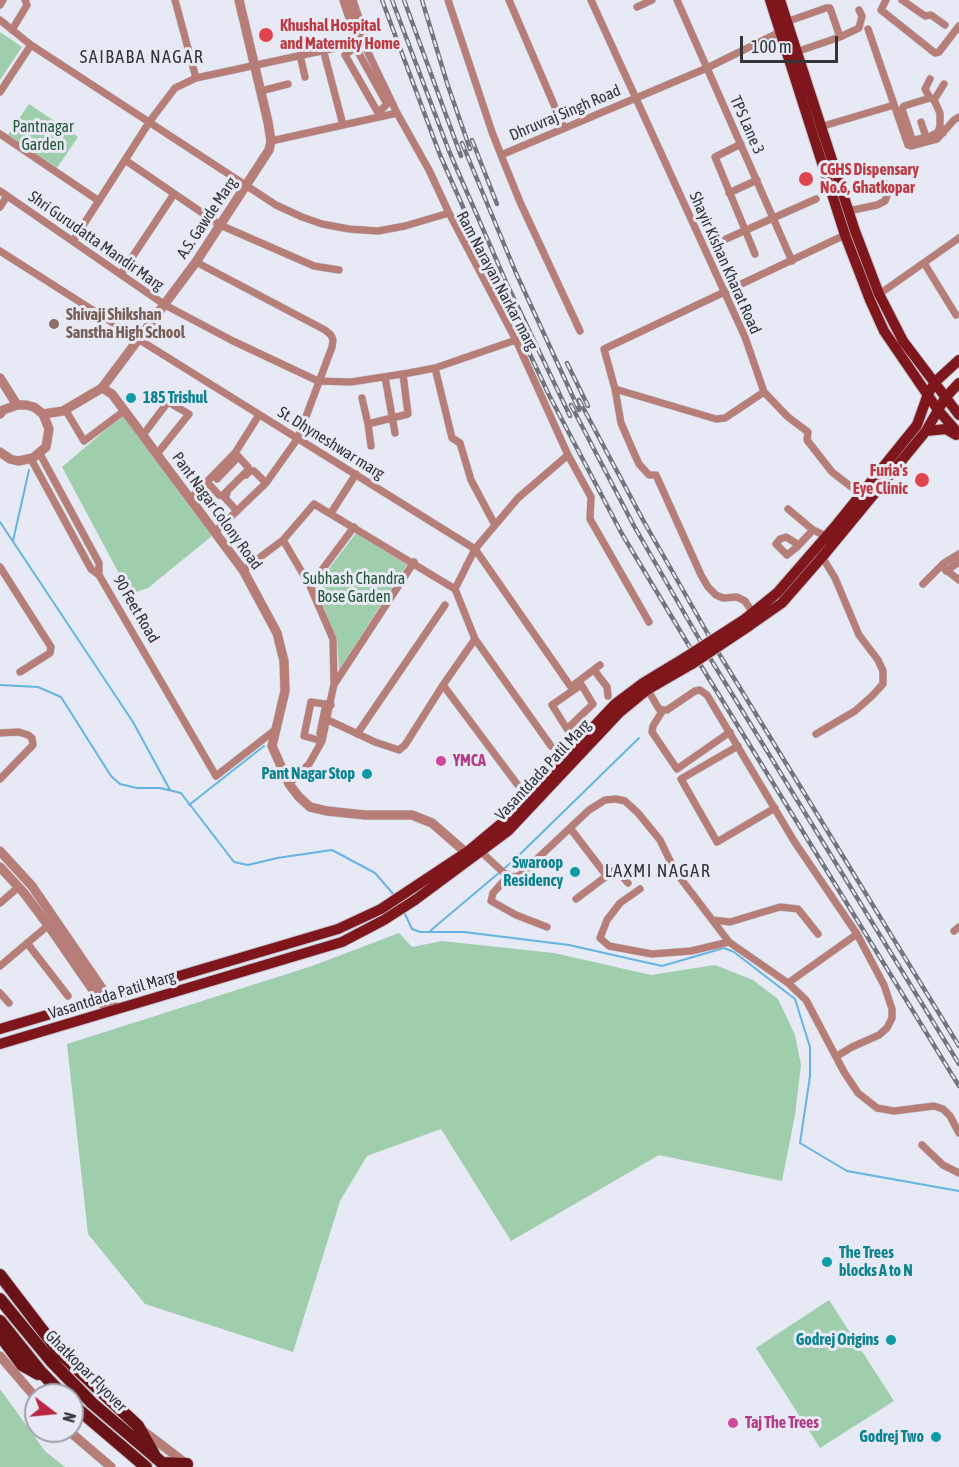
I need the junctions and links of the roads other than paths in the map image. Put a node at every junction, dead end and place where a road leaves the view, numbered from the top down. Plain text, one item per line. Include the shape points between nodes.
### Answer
1 (3, 0) edge
2 (25, 0) edge
3 (175, 0) edge
4 (239, 0) edge
5 (344, 0) edge
6 (352, 0) edge
7 (447, 0) edge
8 (509, 0) edge
9 (591, 0) edge
10 (652, 0) edge
11 (677, 0) edge
12 (770, 0) edge
13 (780, 0) edge
14 (886, 0) edge
15 (902, 0) edge
16 (0, 5) edge
17 (637, 7) dead end
18 (860, 10) dead end
19 (0, 15) edge
20 (0, 20) edge
21 (945, 25) dead end
22 (959, 26) edge
23 (785, 27) junction
24 (13, 28) junction
25 (868, 29) dead end
26 (840, 38) junction
27 (363, 42) junction
28 (31, 45) junction
29 (351, 47) junction
30 (323, 50) junction
31 (796, 52) junction
32 (364, 53) junction
33 (300, 54) junction
34 (255, 64) junction
35 (707, 68) junction
36 (305, 77) dead end
37 (196, 78) junction
38 (930, 79) dead end
39 (288, 84) dead end
40 (944, 84) dead end
41 (261, 91) junction
42 (0, 92) edge
43 (635, 98) junction
44 (932, 99) junction
45 (894, 105) junction
46 (397, 113) junction
47 (959, 117) edge
48 (150, 122) junction
49 (921, 122) dead end
50 (343, 124) junction
51 (820, 127) junction
52 (564, 129) junction
53 (941, 129) junction
54 (0, 134) edge
55 (926, 137) junction
56 (271, 141) junction
57 (911, 143) junction
58 (741, 144) junction
59 (501, 155) junction
60 (125, 160) junction
61 (757, 180) junction
62 (886, 184) dead end
63 (247, 186) junction
64 (0, 191) edge
65 (729, 193) junction
66 (174, 194) junction
67 (8, 196) junction
68 (816, 199) dead end
69 (99, 201) junction
70 (0, 207) edge
71 (848, 211) junction
72 (448, 213) junction
73 (773, 218) junction
74 (220, 225) junction
75 (744, 230) junction
76 (850, 233) junction
77 (726, 239) dead end
78 (74, 241) junction
79 (958, 241) edge
80 (0, 250) edge
81 (755, 254) dead end
82 (792, 261) junction
83 (196, 262) junction
84 (924, 263) junction
85 (339, 270) dead end
86 (121, 274) junction
87 (725, 292) junction
88 (874, 297) junction
89 (165, 305) junction
90 (956, 315) dead end
91 (580, 331) dead end
92 (138, 339) junction
93 (516, 340) junction
94 (959, 360) edge
95 (435, 368) junction
96 (403, 374) junction
97 (385, 377) junction
98 (0, 378) edge
99 (318, 381) junction
100 (935, 382) junction
101 (959, 383) edge
102 (102, 388) junction
103 (615, 389) junction
104 (764, 392) junction
105 (928, 394) junction
106 (362, 398) dead end
107 (945, 398) junction
108 (16, 405) junction
109 (1, 410) edge
110 (64, 410) junction
111 (938, 410) junction
112 (124, 411) junction
113 (43, 414) junction
114 (259, 415) junction
115 (959, 415) edge
116 (392, 417) junction
117 (368, 424) junction
118 (49, 429) junction
119 (926, 431) junction
120 (395, 433) dead end
121 (143, 435) junction
122 (959, 435) edge
123 (298, 438) junction
124 (909, 443) junction
125 (371, 446) dead end
126 (0, 452) edge
127 (157, 453) junction
128 (40, 454) junction
129 (237, 455) junction
130 (568, 455) junction
131 (31, 459) junction
132 (356, 474) junction
133 (265, 482) junction
134 (209, 484) junction
135 (865, 497) junction
136 (191, 498) junction
137 (788, 509) dead end
138 (236, 510) junction
139 (331, 513) junction
140 (495, 525) junction
141 (354, 527) junction
142 (840, 527) junction
143 (813, 530) junction
144 (215, 532) junction
145 (826, 536) junction
146 (283, 540) junction
147 (799, 545) dead end
148 (475, 549) junction
149 (819, 553) junction
150 (959, 554) edge
151 (414, 562) junction
152 (959, 562) edge
153 (0, 567) edge
154 (943, 568) junction
155 (243, 570) junction
156 (99, 574) junction
157 (959, 580) edge
158 (923, 584) dead end
159 (310, 586) junction
160 (455, 589) junction
161 (445, 604) dead end
162 (650, 622) dead end
163 (745, 623) junction
164 (475, 639) junction
165 (20, 672) dead end
166 (580, 683) junction
167 (334, 684) junction
168 (443, 685) junction
169 (645, 687) junction
170 (572, 688) junction
171 (608, 696) dead end
172 (328, 704) junction
173 (663, 710) junction
174 (328, 720) junction
175 (274, 730) junction
176 (730, 732) junction
177 (0, 733) edge
178 (357, 734) junction
179 (816, 734) dead end
180 (320, 740) junction
181 (551, 746) dead end
182 (738, 746) junction
183 (0, 779) edge
184 (289, 784) junction
185 (517, 784) dead end
186 (775, 808) junction
187 (570, 828) junction
188 (0, 851) edge
189 (473, 852) junction
190 (539, 857) junction
191 (546, 865) dead end
192 (0, 867) edge
193 (509, 875) junction
194 (606, 875) junction
195 (628, 883) dead end
196 (640, 889) dead end
197 (14, 891) dead end
198 (576, 899) dead end
199 (0, 903) edge
200 (386, 912) junction
201 (713, 920) junction
202 (52, 922) junction
203 (547, 927) dead end
204 (818, 934) dead end
205 (857, 934) junction
206 (729, 942) junction
207 (27, 943) junction
208 (247, 956) junction
209 (0, 966) edge
210 (250, 969) junction
211 (789, 983) junction
212 (0, 993) edge
213 (68, 996) dead end
214 (104, 998) junction
215 (9, 1003) dead end
216 (112, 1010) junction
217 (0, 1029) edge
218 (0, 1044) edge
219 (837, 1056) junction
220 (959, 1133) edge
221 (922, 1145) dead end
222 (959, 1173) edge
223 (0, 1275) edge
224 (0, 1299) edge
225 (0, 1321) edge
226 (0, 1335) edge
227 (0, 1356) edge
228 (49, 1380) junction
229 (52, 1383) edge
230 (24, 1384) edge
231 (84, 1414) edge
232 (138, 1426) junction
233 (83, 1443) edge
234 (162, 1463) edge
235 (189, 1466) edge
236 (111, 1467) edge
237 (146, 1467) edge

1 - 16 street
2 - 24 street via 27,5
3 - 37 street
4 - 34 street
5 - 27 street via 356,36
6 - 27 street
7 - 59 street, Dhruvraj Singh Road
8 - 52 street
9 - 43 street, Shayir Kishan Kharat Road
10 - 17 street
11 - 35 street, TPS Lane 3
12 - 23 main road
13 - 23 main road
14 - 22 street via 881,10 935,53
15 - 21 street
18 - 26 street via 859,28
19 - 24 street
20 - 24 street, Ram Narayan Narkar marg
23 - 26 street, Dhruvraj Singh Road via 830,8
23 - 31 main road
23 - 35 street, Dhruvraj Singh Road
23 - 76 main road
24 - 28 street, Ram Narayan Narkar marg
25 - 45 street
26 - 31 street
27 - 29 street
27 - 32 street
28 - 42 street
28 - 48 street, Ram Narayan Narkar marg
29 - 30 street
29 - 32 street
29 - 32 street via 345,55 379,112 387,104
30 - 33 street
30 - 50 street
31 - 51 main road
32 - 46 street
33 - 34 street
33 - 36 street
34 - 37 street
34 - 41 street
35 - 43 street, Dhruvraj Singh Road
35 - 58 street, TPS Lane 3
37 - 48 street via 175,88
38 - 44 street via 925,89
39 - 41 street
40 - 44 street
41 - 56 street
43 - 52 street, Dhruvraj Singh Road
43 - 87 street, Shayir Kishan Kharat Road
44 - 53 street via 940,113
44 - 57 street via 902,109
45 - 51 street
45 - 57 street
46 - 50 street
46 - 72 street
47 - 53 street
48 - 60 street
48 - 63 street, Ram Narayan Narkar marg
49 - 55 street
50 - 56 street
51 - 71 main road
52 - 59 street, Dhruvraj Singh Road
53 - 55 street
53 - 57 street via 937,139
54 - 69 street
55 - 57 street
56 - 63 street, A.S. Gawde Marg
58 - 61 street, TPS Lane 3
58 - 65 street via 715,157
59 - 91 street
60 - 66 street
60 - 69 street
61 - 65 street
61 - 73 street, TPS Lane 3
62 - 71 street via 885,201
63 - 72 street, Ram Narayan Narkar marg via 302,218 349,229 378,231
63 - 74 street, A.S. Gawde Marg
64 - 67 street, Shri Gurudatta Mandir Marg
65 - 75 street
66 - 74 street
66 - 86 street
67 - 70 street
67 - 78 street, Shri Gurudatta Mandir Marg
68 - 73 street
69 - 78 street
71 - 76 main road
72 - 93 street, Ram Narayan Narkar marg
73 - 75 street
73 - 82 street, TPS Lane 3
74 - 83 street, A.S. Gawde Marg
74 - 85 street via 306,263
75 - 77 street
75 - 81 street
76 - 82 street
76 - 88 main road
78 - 86 street, Shri Gurudatta Mandir Marg
79 - 84 street
80 - 92 street, St. Dhyneshwar marg
82 - 87 street
83 - 89 street, A.S. Gawde Marg
83 - 99 street via 331,335 332,347
84 - 88 street
84 - 90 street
86 - 89 street, Shri Gurudatta Mandir Marg
87 - 103 street via 604,350
87 - 104 street, Shayir Kishan Kharat Road
88 - 100 main road
88 - 105 main road via 884,331
89 - 92 street, A.S. Gawde Marg
89 - 99 street, Shri Gurudatta Mandir Marg
92 - 102 street, A.S. Gawde Marg
92 - 114 street, St. Dhyneshwar marg
93 - 95 street, Shri Gurudatta Mandir Marg
93 - 130 street, Ram Narayan Narkar marg
94 - 100 main road, Vasantdada Patil Marg
95 - 96 street, Shri Gurudatta Mandir Marg
95 - 140 street via 452,438 460,443 471,480
96 - 97 street, Shri Gurudatta Mandir Marg
96 - 116 street via 409,412
97 - 99 street, Shri Gurudatta Mandir Marg
97 - 116 street
98 - 108 street
99 - 123 street
100 - 105 main road, Vasantdada Patil Marg
100 - 107 main road
101 - 107 main road, Vasantdada Patil Marg
102 - 110 street, A.S. Gawde Marg
102 - 112 street, Pant Nagar Colony Road
103 - 104 street via 716,419 725,418
103 - 163 street via 621,423 639,464 649,476 656,475 704,581 716,595 745,601
104 - 135 street via 808,432 807,440 832,472
105 - 111 main road
105 - 124 main road, Vasantdada Patil Marg
106 - 117 street
107 - 111 main road, Vasantdada Patil Marg
107 - 115 main road
108 - 109 street
108 - 113 street via 34,407
110 - 112 street via 84,441
110 - 113 street, A.S. Gawde Marg
110 - 118 street, A.S. Gawde Marg
111 - 119 main road, Vasantdada Patil Marg
111 - 122 main road
112 - 121 street, Pant Nagar Colony Road
113 - 118 street
114 - 123 street, St. Dhyneshwar marg
114 - 129 street
116 - 117 street
116 - 120 street
117 - 125 street
118 - 128 street, A.S. Gawde Marg via 49,438
119 - 122 main road via 946,429
119 - 124 main road, Vasantdada Patil Marg
121 - 127 street, Pant Nagar Colony Road
121 - 127 street via 168,402 189,414
123 - 132 street, St. Dhyneshwar marg
123 - 133 street
124 - 135 main road, Vasantdada Patil Marg
126 - 131 street via 18,461
127 - 136 street, Pant Nagar Colony Road
128 - 131 street
128 - 156 street, 90 Feet Road via 99,563
129 - 134 street
129 - 134 street via 248,470 222,496
130 - 140 street via 518,498
130 - 162 street, Ram Narayan Narkar marg via 591,496 590,519
131 - 156 street via 91,568
132 - 139 street
132 - 148 street, St. Dhyneshwar marg
133 - 138 street
133 - 138 street via 250,471 224,495
134 - 136 street
135 - 142 main road, Vasantdada Patil Marg
136 - 144 street, Pant Nagar Colony Road
137 - 143 street
138 - 144 street
139 - 141 street
139 - 146 street via 314,504
140 - 148 street
141 - 151 street
141 - 159 street
142 - 145 main road, Vasantdada Patil Marg
142 - 149 main road, Vasantdada Patil Marg
143 - 145 street
143 - 147 street
144 - 155 street, Pant Nagar Colony Road
145 - 149 main road, Vasantdada Patil Marg
146 - 155 street
146 - 159 street
148 - 160 street
148 - 170 street, St. Dhyneshwar marg
149 - 163 main road, Vasantdada Patil Marg via 782,603
149 - 179 street via 835,578 859,635 878,660 884,684 855,711
150 - 154 street
151 - 160 street
151 - 167 street
152 - 154 street
153 - 165 street via 8,586 51,649
154 - 157 street
154 - 158 street
155 - 175 street, Pant Nagar Colony Road via 277,633 284,661 285,691
156 - 175 street, 90 Feet Road via 216,776
159 - 167 street via 333,639
160 - 164 street
161 - 178 street
163 - 169 main road, Vasantdada Patil Marg, bridge
164 - 168 street
164 - 181 street
166 - 170 street
166 - 170 street via 593,704 567,729 552,705
166 - 171 street via 597,667
167 - 172 street
168 - 178 street via 399,750
168 - 185 street
169 - 173 street
169 - 189 main road, Vasantdada Patil Marg via 615,704 590,736
172 - 174 street
172 - 180 street
172 - 180 street via 311,702 304,735
173 - 176 street via 700,690
173 - 176 street via 652,732 676,769
174 - 178 street
174 - 180 street
175 - 184 street, Pant Nagar Colony Road via 272,746
176 - 182 street
177 - 183 street via 28,735 33,745
180 - 184 street via 309,764
182 - 186 street
182 - 186 street via 681,779 717,842
184 - 189 street, Pant Nagar Colony Road via 310,807 327,812 412,815 432,823
186 - 205 street
187 - 190 street
187 - 194 street
187 - 201 street via 604,800 625,801 660,840 675,871
188 - 202 street via 32,886
189 - 193 street
189 - 200 main road, Vasantdada Patil Marg
190 - 191 street
190 - 193 street via 519,876
192 - 202 street
193 - 203 street via 491,901
194 - 195 street via 618,869
194 - 198 street
196 - 206 street via 620,903 607,920 600,938 609,946 652,954 691,951
197 - 199 street
200 - 208 main road, Vasantdada Patil Marg
200 - 210 main road, Vasantdada Patil Marg via 342,942
201 - 204 street via 730,922 780,906 798,909
201 - 206 street
202 - 207 street
202 - 214 street
205 - 211 street
205 - 219 street via 884,985 892,1018 879,1035
206 - 211 street
207 - 209 street
207 - 213 street
208 - 210 main road
208 - 214 main road, Vasantdada Patil Marg
210 - 216 main road, Vasantdada Patil Marg
211 - 219 street via 806,1000
212 - 215 street
214 - 216 street
214 - 217 main road, Vasantdada Patil Marg
216 - 218 main road, Vasantdada Patil Marg
219 - 220 street via 858,1093 877,1108 894,1111 934,1106 950,1116
221 - 222 street via 943,1165
223 - 232 highway via 58,1352
224 - 234 highway, Ghatkopar Flyover via 92,1403
225 - 228 highway, Ghatkopar Flyover
226 - 228 highway via 22,1365
227 - 230 street
228 - 229 highway, Ghatkopar Flyover
231 - 237 highway
232 - 234 highway
232 - 235 street
233 - 236 street
234 - 235 highway

